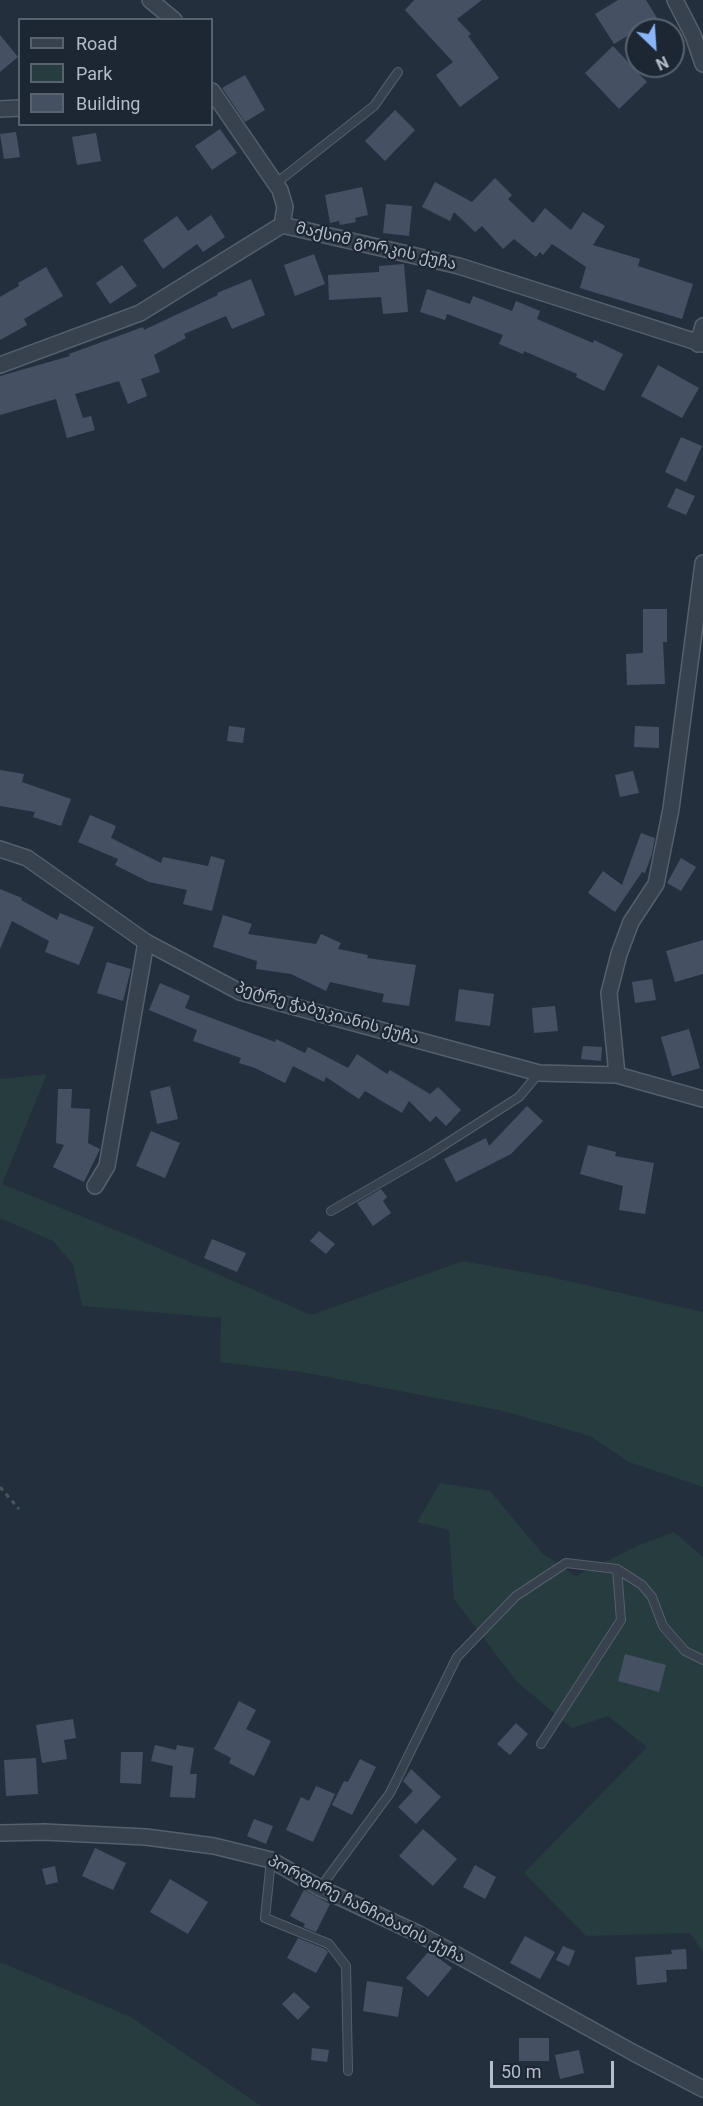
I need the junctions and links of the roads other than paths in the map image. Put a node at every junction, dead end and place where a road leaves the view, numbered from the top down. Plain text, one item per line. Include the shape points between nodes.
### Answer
1 (150, 0) edge
2 (675, 0) edge
3 (172, 18) edge
4 (703, 64) edge
5 (398, 72) dead end
6 (213, 98) edge
7 (18, 108) edge
8 (0, 109) edge
9 (275, 184) junction
10 (282, 225) junction
11 (703, 326) edge
12 (700, 344) edge
13 (0, 365) edge
14 (703, 562) edge
15 (0, 849) edge
16 (146, 942) junction
17 (539, 1073) junction
18 (617, 1075) junction
19 (703, 1099) edge
20 (95, 1186) dead end
21 (331, 1212) dead end
22 (616, 1569) junction
23 (703, 1660) edge
24 (542, 1744) dead end
25 (0, 1833) edge
26 (271, 1860) junction
27 (320, 1888) junction
28 (348, 2071) dead end
29 (703, 2089) edge

1 - 3 street
2 - 4 street
5 - 9 lane via 374,106
6 - 9 street
7 - 8 street
9 - 10 street via 285,207
10 - 12 street, მაქსიმ გორკის ქუჩა via 459,266
10 - 13 street, მაქსიმ გორკის ქუჩა via 140,314
11 - 12 street
14 - 18 street via 671,809 656,884 631,922 609,993
15 - 16 street, პეტრე ჭაბუკიანის ქუჩა via 27,858
16 - 17 street, პეტრე ჭაბუკიანის ქუჩა via 240,992
16 - 20 street via 107,1166
17 - 18 street, პეტრე ჭაბუკიანის ქუჩა
17 - 21 lane via 519,1097
18 - 19 street, პეტრე ჭაბუკიანის ქუჩა
22 - 23 lane via 642,1585 652,1596 663,1626 685,1651
22 - 24 lane via 621,1620
22 - 27 lane via 566,1563 516,1596 457,1656 390,1793
25 - 26 street, პორფირე ჩანჩიბაძის ქუჩა via 146,1837 214,1846
26 - 27 street, პორფირე ჩანჩიბაძის ქუჩა
26 - 28 lane via 265,1918 329,1944 346,1966
27 - 29 street, პორფირე ჩანჩიბაძის ქუჩა via 418,1934

